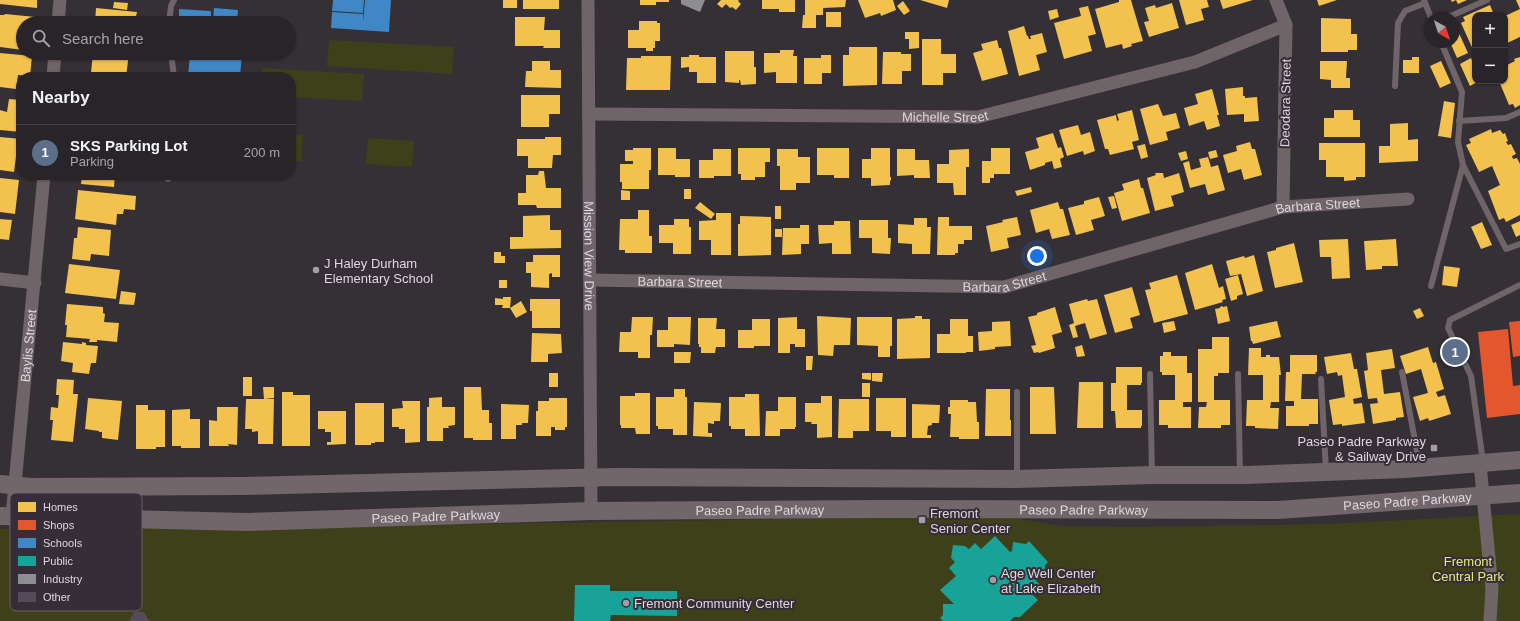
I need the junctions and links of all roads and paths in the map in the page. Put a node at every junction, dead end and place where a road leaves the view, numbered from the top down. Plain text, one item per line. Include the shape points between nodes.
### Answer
1 (60, 0) edge
2 (174, 0) edge
3 (588, 0) edge
4 (1276, 0) edge
5 (1487, 0) edge
6 (1424, 1) edge
7 (1429, 12) edge
8 (1460, 12) edge
9 (59, 16) edge
10 (170, 16) edge
11 (1286, 25) junction
12 (1444, 48) edge
13 (54, 60) edge
14 (172, 60) edge
15 (53, 72) edge
16 (173, 72) edge
17 (1395, 86) dead end
18 (1520, 112) edge
19 (589, 114) junction
20 (1459, 121) junction
21 (1463, 165) junction
22 (44, 180) edge
23 (1408, 199) dead end
24 (1283, 207) junction
25 (1520, 244) edge
26 (0, 279) edge
27 (590, 280) junction
28 (35, 283) junction
29 (1520, 285) edge
30 (1431, 286) dead end
31 (1402, 372) dead end
32 (1150, 374) dead end
33 (1238, 374) dead end
34 (1321, 378) dead end
35 (1017, 392) dead end
36 (1520, 460) edge
37 (1482, 464) junction
38 (1420, 468) junction
39 (1326, 473) junction
40 (1152, 475) junction
41 (1240, 475) junction
42 (590, 478) junction
43 (1017, 479) junction
44 (7, 485) edge
45 (1520, 493) edge
46 (1484, 495) junction
47 (591, 511) junction
48 (6, 516) edge
49 (142, 519) edge
50 (1490, 621) edge

1 - 9 street
2 - 10 lane
3 - 19 street, Mission View Drive
4 - 11 street, Deodara Street
5 - 8 lane
6 - 7 lane
6 - 17 lane via 1405,11 1398,23
11 - 19 street, Michelle Street via 1195,62 978,117
11 - 24 street, Deodara Street
12 - 20 lane via 1462,92
13 - 15 street
14 - 16 lane
18 - 20 lane via 1506,118
19 - 27 street, Mission View Drive
20 - 21 lane via 1458,142
21 - 25 lane via 1506,249
21 - 30 lane
22 - 28 street, Baylis Street
23 - 24 street, Barbara Street
24 - 27 street, Barbara Street via 1004,286
26 - 28 street
27 - 42 street, Mission View Drive
28 - 44 street, Baylis Street
29 - 37 lane via 1450,320 1448,328 1471,376
31 - 38 lane
32 - 40 lane
33 - 41 lane
34 - 39 lane
35 - 43 lane
36 - 37 main road
37 - 38 main road
37 - 46 street
38 - 39 main road
39 - 41 main road
40 - 41 main road
40 - 43 main road
42 - 43 main road
42 - 44 main road via 243,486
42 - 47 street, Mission View Drive
44 - 48 street, Baylis Street
45 - 46 main road, Paseo Padre Parkway
46 - 47 main road, Paseo Padre Parkway via 1278,510
46 - 50 street via 1492,589
47 - 49 main road, Paseo Padre Parkway via 248,522

